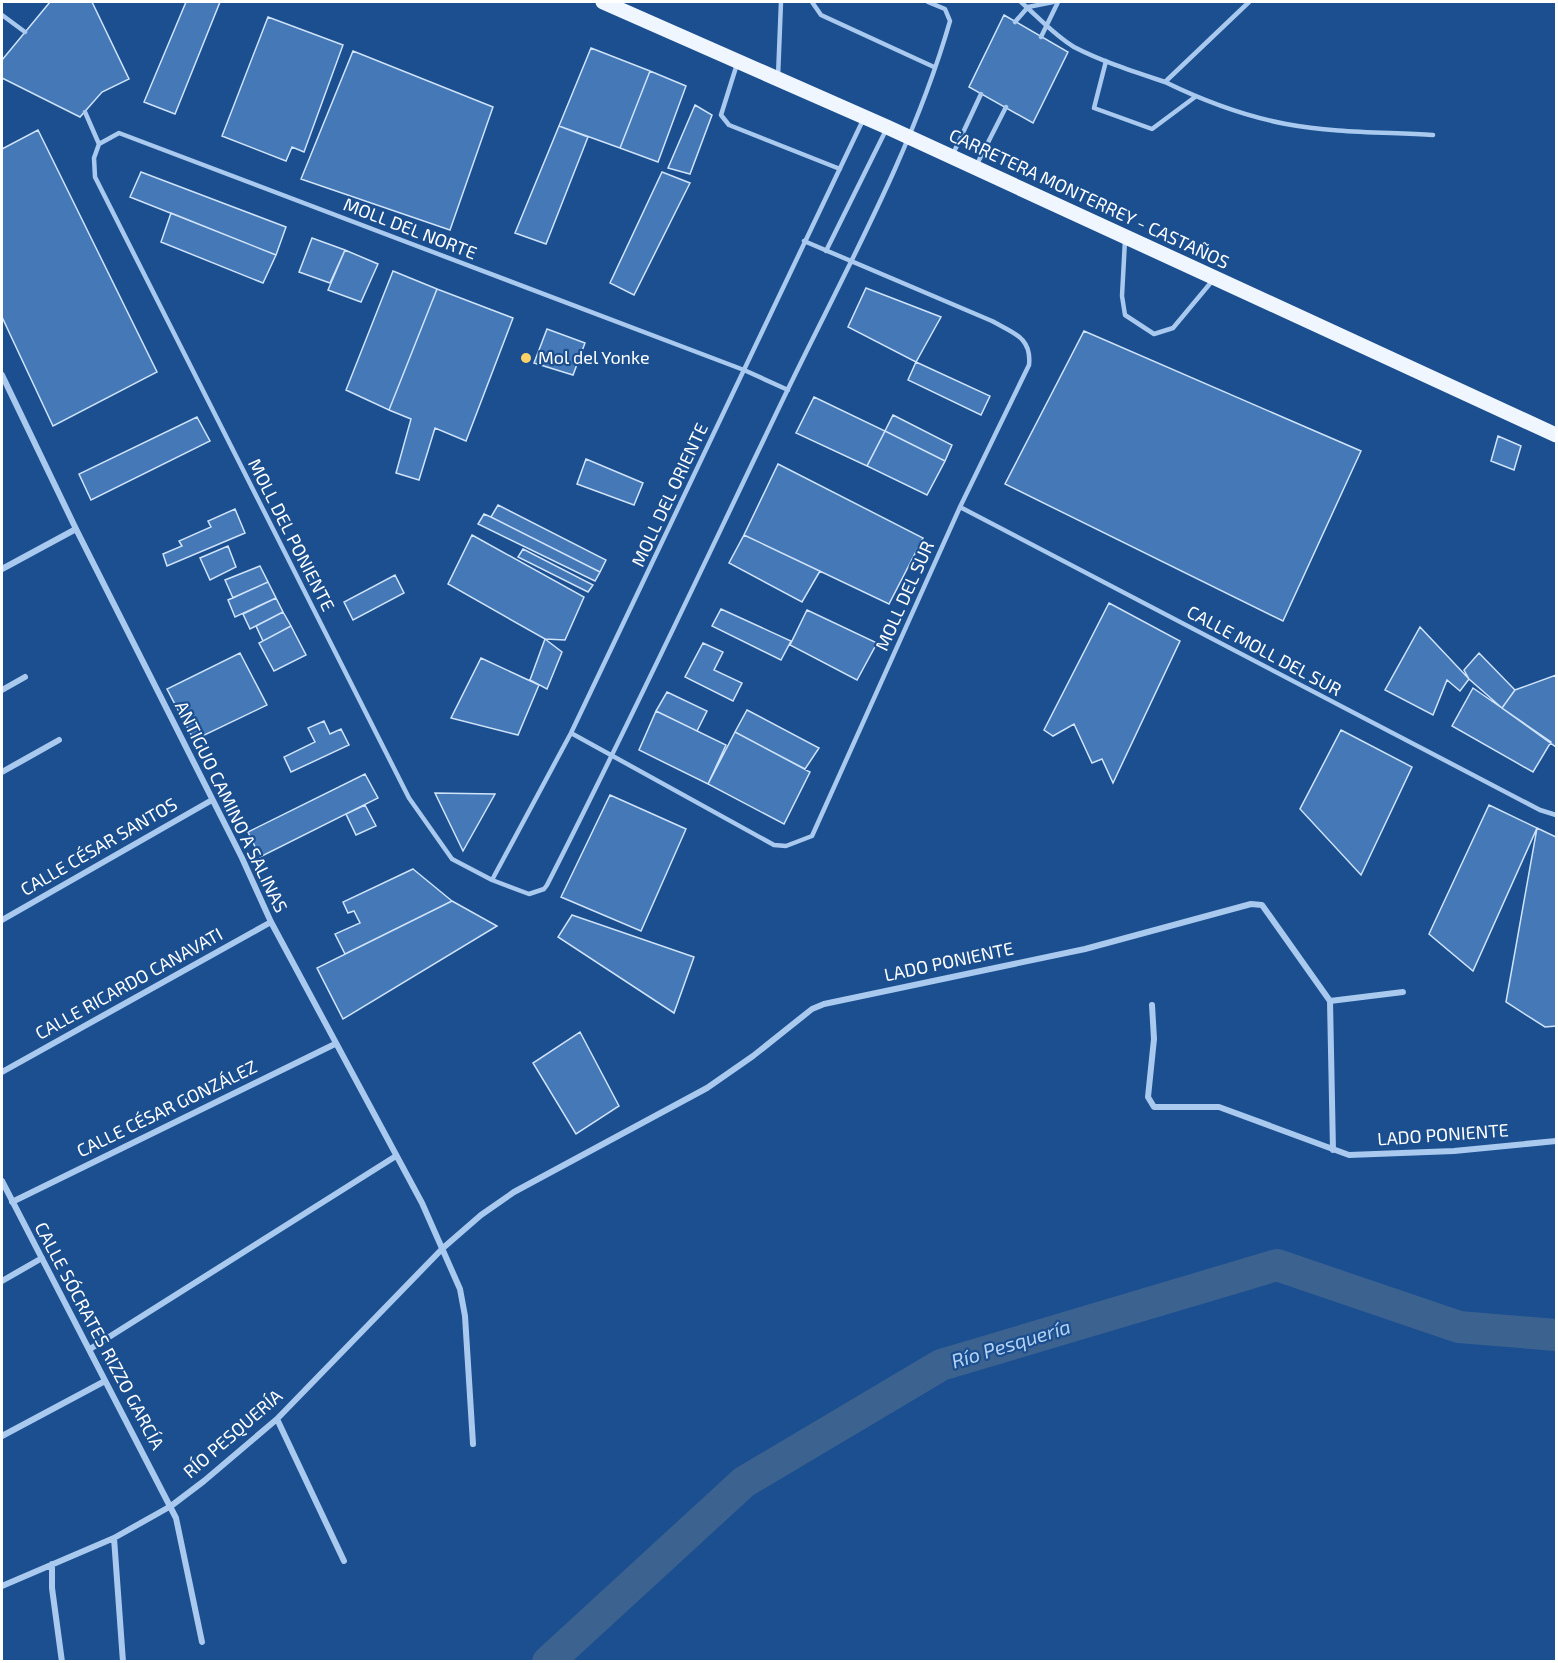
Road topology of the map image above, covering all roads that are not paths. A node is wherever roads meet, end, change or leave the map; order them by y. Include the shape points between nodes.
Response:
1 (603, 2) edge
2 (781, 2) edge
3 (812, 2) edge
4 (928, 2) edge
5 (1022, 2) edge
6 (1053, 2) edge
7 (1058, 2) edge
8 (1249, 2) edge
9 (1028, 7) junction
10 (2, 15) edge
11 (1015, 22) dead end
12 (1047, 26) junction
13 (25, 32) dead end
14 (1041, 37) dead end
15 (1106, 61) junction
16 (737, 63) junction
17 (934, 67) junction
18 (778, 79) junction
19 (1165, 82) junction
20 (981, 94) dead end
21 (1195, 97) junction
22 (1006, 107) dead end
23 (85, 112) dead end
24 (864, 117) junction
25 (887, 127) junction
26 (1433, 135) dead end
27 (908, 137) junction
28 (99, 144) junction
29 (951, 157) junction
30 (974, 168) junction
31 (840, 169) junction
32 (1126, 238) junction
33 (804, 241) junction
34 (826, 251) junction
35 (851, 262) junction
36 (1214, 278) junction
37 (744, 370) junction
38 (2, 375) edge
39 (788, 390) junction
40 (1557, 435) edge
41 (960, 507) junction
42 (76, 529) junction
43 (2, 569) edge
44 (25, 677) dead end
45 (2, 690) edge
46 (571, 733) junction
47 (59, 740) dead end
48 (613, 756) junction
49 (2, 772) edge
50 (212, 800) junction
51 (1557, 815) edge
52 (492, 880) junction
53 (2, 920) edge
54 (271, 922) junction
55 (1403, 992) dead end
56 (1330, 1001) junction
57 (1152, 1005) dead end
58 (335, 1044) junction
59 (2, 1072) edge
60 (1557, 1141) edge
61 (1333, 1150) junction
62 (396, 1156) junction
63 (2, 1180) edge
64 (12, 1202) junction
65 (443, 1248) junction
66 (42, 1258) junction
67 (2, 1281) edge
68 (90, 1349) junction
69 (105, 1381) junction
70 (277, 1419) junction
71 (2, 1436) edge
72 (472, 1444) dead end
73 (171, 1506) junction
74 (114, 1538) junction
75 (344, 1561) dead end
76 (52, 1564) junction
77 (2, 1586) edge
78 (202, 1642) dead end
79 (62, 1662) edge
80 (123, 1662) edge

1 - 16 main road, CARRETERA MONTERREY - CASTAÑOS
2 - 18 lane
3 - 17 lane via 821,15
4 - 17 lane, MOLL DEL PONIENTE via 945,9 950,21
5 - 9 lane
6 - 9 lane
7 - 12 lane
8 - 19 lane
9 - 11 lane
9 - 12 lane
10 - 13 lane
12 - 14 lane
12 - 15 lane via 1073,46
15 - 19 lane
15 - 21 lane via 1094,108 1152,129
16 - 18 main road, CARRETERA MONTERREY - CASTAÑOS
16 - 31 lane via 721,115 729,125
17 - 27 lane, MOLL DEL PONIENTE
18 - 24 main road, CARRETERA MONTERREY - CASTAÑOS
19 - 21 lane
20 - 29 lane
21 - 26 lane via 1286,124
22 - 30 lane
23 - 28 lane
24 - 25 main road, CARRETERA MONTERREY - CASTAÑOS
24 - 31 lane, MOLL DEL ORIENTE
25 - 27 main road, CARRETERA MONTERREY - CASTAÑOS
25 - 34 lane
27 - 29 main road, CARRETERA MONTERREY - CASTAÑOS
27 - 35 lane, MOLL DEL PONIENTE
28 - 37 lane, MOLL DEL NORTE via 119,133
28 - 52 lane, MOLL DEL PONIENTE via 94,158 95,177 409,798 452,859
29 - 30 main road, CARRETERA MONTERREY - CASTAÑOS
30 - 32 main road, CARRETERA MONTERREY - CASTAÑOS
31 - 33 lane, MOLL DEL ORIENTE
32 - 36 main road, CARRETERA MONTERREY - CASTAÑOS
32 - 36 lane via 1122,296 1125,315 1154,334 1173,328
33 - 34 lane, MOLL DEL SUR
33 - 37 lane, MOLL DEL ORIENTE
34 - 35 lane, MOLL DEL SUR
35 - 39 lane, MOLL DEL PONIENTE
35 - 41 lane, MOLL DEL SUR via 992,321 1028,346 1029,365
36 - 40 main road, CARRETERA MONTERREY - CASTAÑOS
37 - 39 lane, MOLL DEL NORTE
37 - 46 lane, MOLL DEL ORIENTE
38 - 42 street, ANTIGUO CAMINO A SALINAS
39 - 48 lane, MOLL DEL PONIENTE
41 - 48 lane, MOLL DEL SUR via 812,836 786,846 774,844
41 - 51 lane, CALLE MOLL DEL SUR via 1540,810
42 - 43 street
42 - 50 street, ANTIGUO CAMINO A SALINAS
44 - 45 street
46 - 48 lane, MOLL DEL SUR
46 - 52 lane, MOLL DEL ORIENTE
47 - 49 street
48 - 52 lane, MOLL DEL PONIENTE via 543,889 529,894
50 - 53 street, CALLE CÉSAR SANTOS
50 - 54 street, ANTIGUO CAMINO A SALINAS
54 - 58 street, ANTIGUO CAMINO A SALINAS
54 - 59 street, CALLE RICARDO CANAVATI
55 - 56 street
56 - 61 street
56 - 65 street, LADO PONIENTE via 1268,911 1255,904 1085,949 824,1004 707,1088 514,1192
57 - 61 street, LADO PONIENTE via 1154,1039 1148,1096 1154,1107 1219,1107
58 - 62 street, ANTIGUO CAMINO A SALINAS
58 - 64 street, CALLE CÉSAR GONZÁLEZ
60 - 61 street, LADO PONIENTE via 1378,1156
62 - 65 street, ANTIGUO CAMINO A SALINAS
62 - 68 street
63 - 64 street, CALLE SÓCRATES RIZZO GARCÍA
64 - 66 street, CALLE SÓCRATES RIZZO GARCÍA
65 - 70 street, RÍO PESQUERÍA
65 - 72 street, ANTIGUO CAMINO A SALINAS via 460,1289 465,1316
66 - 67 street
66 - 68 street, CALLE SÓCRATES RIZZO GARCÍA
68 - 69 street, CALLE SÓCRATES RIZZO GARCÍA
69 - 71 street
69 - 73 street, CALLE SÓCRATES RIZZO GARCÍA
70 - 73 street, RÍO PESQUERÍA
70 - 75 street
73 - 74 street, RÍO PESQUERÍA
73 - 78 street, CALLE SÓCRATES RIZZO GARCÍA
74 - 76 street, RÍO PESQUERÍA
74 - 80 street
76 - 77 street, RÍO PESQUERÍA
76 - 79 street

